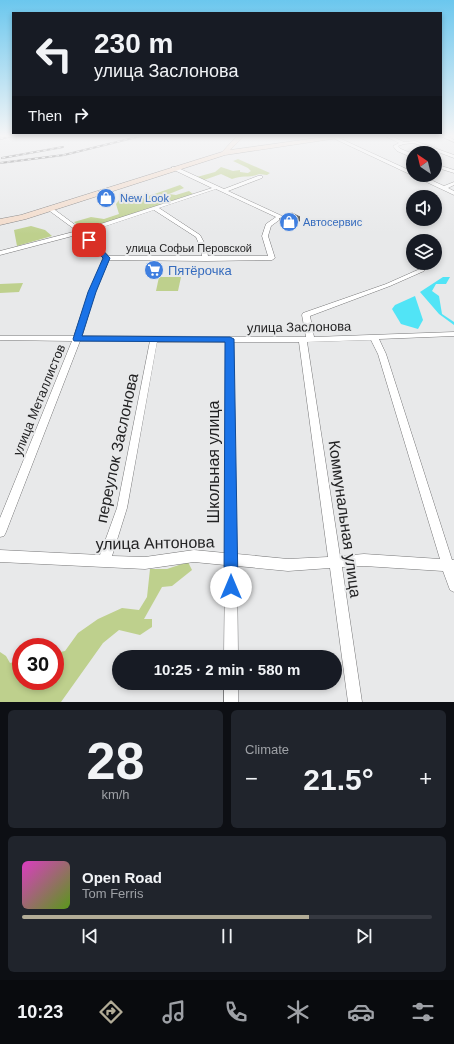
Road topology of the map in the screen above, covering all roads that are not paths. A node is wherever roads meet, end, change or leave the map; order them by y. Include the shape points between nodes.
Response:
1 (174, 168) joint
2 (442, 168) edge
3 (454, 172) edge
4 (260, 177) dead end
5 (431, 182) edge
6 (454, 183) edge
7 (216, 188) junction
8 (444, 188) junction
9 (224, 191) junction
10 (454, 193) edge
11 (49, 208) junction
12 (155, 208) junction
13 (0, 222) edge
14 (81, 232) junction
15 (0, 253) edge
16 (106, 258) junction
17 (206, 259) junction
18 (422, 270) dead end
19 (452, 334) edge
20 (374, 337) junction
21 (0, 338) edge
22 (77, 339) junction
23 (154, 339) junction
24 (230, 339) junction
25 (306, 339) junction
26 (454, 342) edge
27 (0, 532) edge
28 (0, 556) edge
29 (232, 559) junction
30 (104, 561) junction
31 (335, 562) junction
32 (451, 566) edge
33 (454, 586) edge
34 (231, 650) edge
35 (231, 690) edge
36 (231, 702) edge
37 (355, 702) edge

1 - 7 street
1 - 11 main road
2 - 3 street
4 - 9 street
5 - 8 street
6 - 8 street
7 - 9 street
7 - 12 street
8 - 10 street
9 - 17 street, улица Софьи Перовской via 280,217 268,225 265,236 272,258
11 - 13 main road
11 - 14 street
12 - 14 street
12 - 17 street via 198,236
14 - 15 street
14 - 16 street
16 - 17 street, улица Софьи Перовской
16 - 22 street, улица Металлистов
18 - 25 street, Коммунальная улица via 306,315
19 - 20 street, улица Заслонова
19 - 26 street
20 - 25 street, улица Заслонова
20 - 32 street
21 - 22 street, улица Заслонова
22 - 23 street, улица Заслонова
22 - 27 street, улица Металлистов
23 - 24 street, улица Заслонова
23 - 30 street, переулок Заслонова via 122,508
24 - 25 street, улица Заслонова
24 - 29 street, Школьная улица
25 - 31 street, Коммунальная улица
28 - 30 street, улица Антонова
29 - 30 street, улица Антонова via 194,556 145,563
29 - 31 street, улица Антонова via 288,565
29 - 34 street, Школьная улица
31 - 32 street, улица Антонова via 364,560
31 - 37 street, Коммунальная улица
32 - 33 street
35 - 36 street

